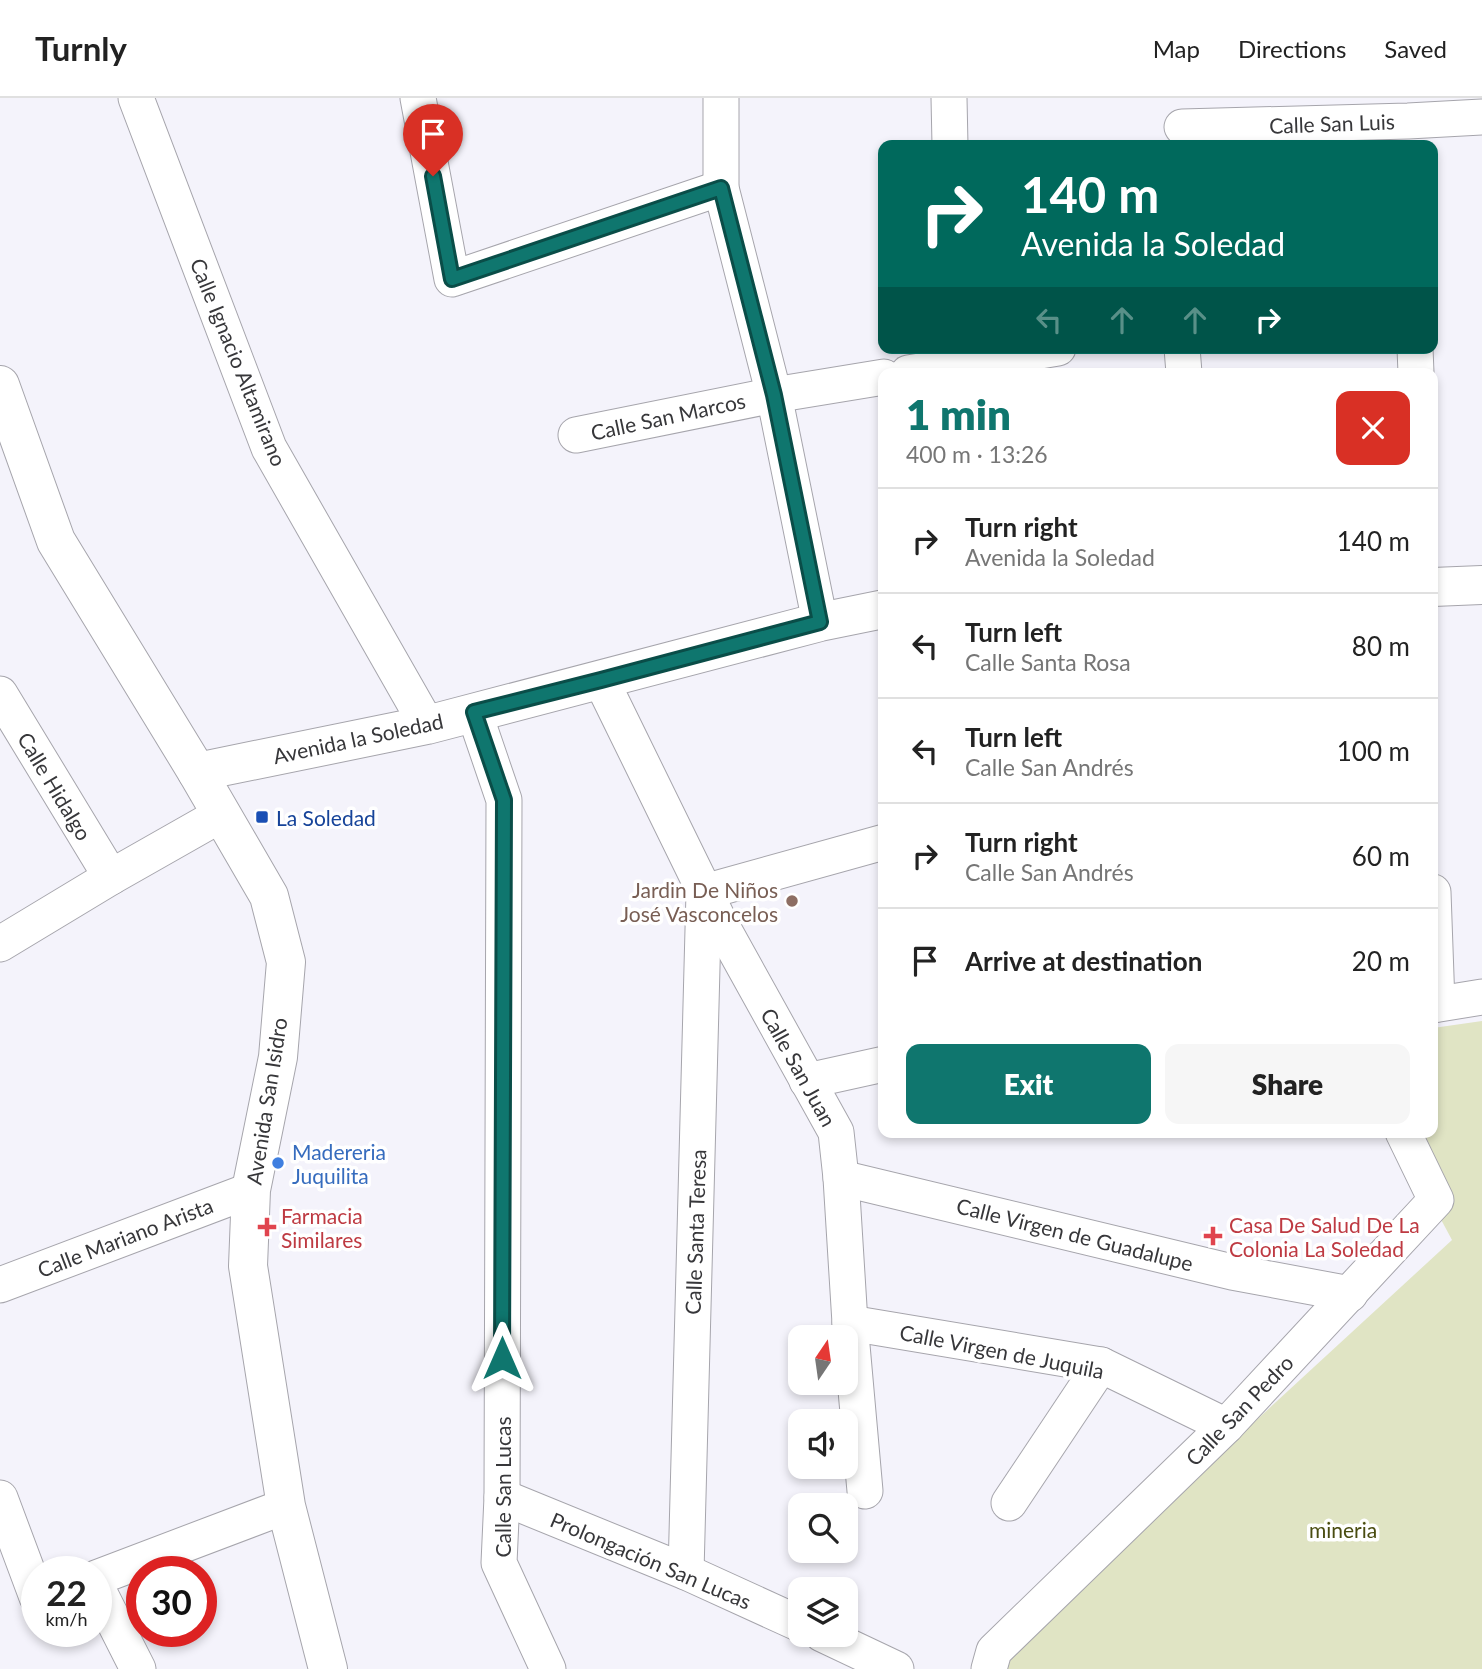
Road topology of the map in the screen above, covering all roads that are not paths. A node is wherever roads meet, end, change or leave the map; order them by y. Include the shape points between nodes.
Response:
1 (136, 98) edge
2 (418, 98) edge
3 (721, 98) edge
4 (949, 98) edge
5 (1482, 117) edge
6 (1408, 121) edge
7 (1182, 123) edge
8 (950, 140) edge
9 (721, 188) junction
10 (1022, 354) edge
11 (938, 368) edge
12 (878, 378) edge
13 (0, 386) edge
14 (774, 395) junction
15 (576, 435) dead end
16 (1482, 585) edge
17 (1438, 587) edge
18 (878, 610) edge
19 (820, 622) junction
20 (601, 680) junction
21 (0, 694) edge
22 (474, 712) junction
23 (427, 725) junction
24 (197, 772) junction
25 (222, 814) junction
26 (878, 844) edge
27 (111, 877) junction
28 (704, 892) junction
29 (0, 944) edge
30 (1482, 997) edge
31 (1438, 1004) edge
32 (878, 1065) edge
33 (807, 1081) junction
34 (1406, 1138) edge
35 (841, 1178) junction
36 (251, 1190) junction
37 (0, 1285) edge
38 (1350, 1294) junction
39 (850, 1323) junction
40 (1101, 1365) junction
41 (1226, 1426) junction
42 (865, 1491) dead end
43 (502, 1497) junction
44 (0, 1498) edge
45 (1009, 1503) dead end
46 (286, 1506) junction
47 (22, 1556) edge
48 (112, 1572) edge
49 (686, 1572) junction
50 (112, 1618) edge
51 (788, 1619) edge
52 (849, 1647) edge
53 (138, 1669) edge
54 (328, 1669) edge
55 (548, 1669) edge
56 (896, 1669) edge
57 (989, 1669) edge

1 - 23 street, Calle Ignacio Altamirano via 270,448
2 - 9 street via 452,279
3 - 9 street
4 - 8 street
5 - 6 street, Calle San Luis
6 - 7 street, Calle San Luis
9 - 14 street
10 - 11 street
12 - 14 street, Calle San Marcos
13 - 24 main road, Avenida San Isidro via 56,541
14 - 15 street, Calle San Marcos
14 - 19 street
16 - 17 main road
18 - 19 main road, Avenida la Soledad
19 - 20 main road, Avenida la Soledad
20 - 22 main road, Avenida la Soledad
20 - 28 street, Calle San Juan
21 - 27 street, Calle Hidalgo
22 - 23 main road, Avenida la Soledad
22 - 43 street, Calle San Lucas via 504,800
23 - 24 main road, Avenida la Soledad
24 - 25 main road, Avenida San Isidro
25 - 27 street
25 - 36 main road, Avenida San Isidro via 269,896 286,962 278,1057
26 - 28 street
27 - 29 street
28 - 33 street, Calle San Juan
28 - 49 street, Calle Santa Teresa
30 - 31 street
32 - 33 street
33 - 35 street, Calle San Juan via 836,1132
34 - 38 street, Calle San Pedro via 1436,1200
35 - 38 street, Calle Virgen de Guadalupe via 1232,1272
35 - 39 street, Calle San Juan
36 - 37 street, Calle Mariano Arista
36 - 46 main road, Avenida San Isidro via 248,1266
38 - 41 street, Calle San Pedro
39 - 40 street, Calle Virgen de Juquila
39 - 42 street, Calle San Juan
40 - 41 street, Calle Virgen de Juquila
40 - 45 street
41 - 57 street, Calle San Pedro via 993,1651
43 - 49 street, Prolongación San Lucas
43 - 55 street, Calle San Lucas via 499,1563
44 - 47 street
46 - 48 street
46 - 54 main road, Avenida San Isidro
49 - 51 street, Prolongación San Lucas
50 - 53 street
52 - 56 street

